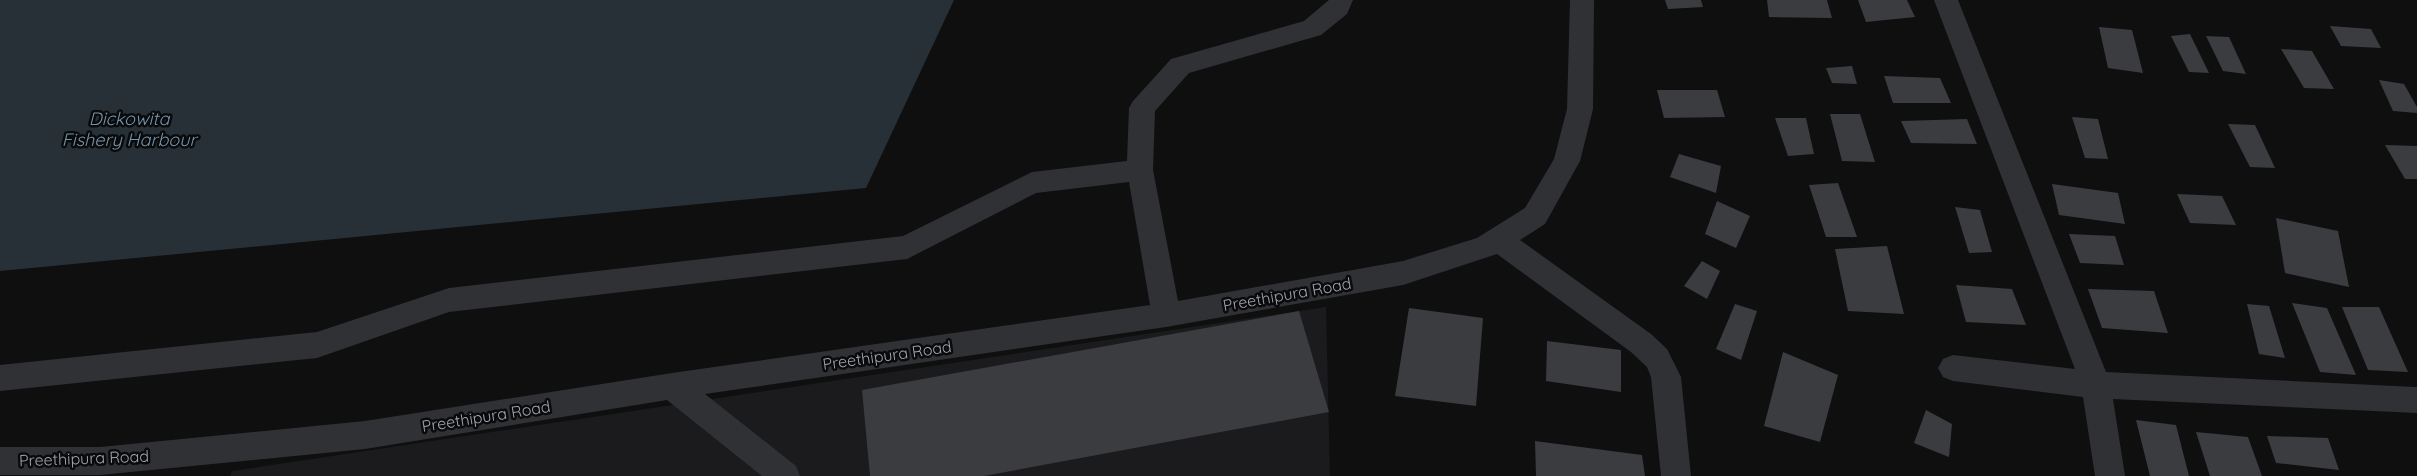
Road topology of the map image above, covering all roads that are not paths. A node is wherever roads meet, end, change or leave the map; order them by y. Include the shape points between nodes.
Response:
1 (1341, 0) edge
2 (1582, 0) edge
3 (1946, 0) edge
4 (1140, 170) junction
5 (1499, 240) junction
6 (1166, 315) junction
7 (1953, 368) dead end
8 (0, 378) edge
9 (2096, 384) junction
10 (672, 386) junction
11 (2415, 400) dead end
12 (0, 460) edge
13 (785, 476) edge
14 (1676, 476) edge
15 (2110, 476) edge

1 - 4 street via 1338,8 1312,28 1180,66 1142,108
2 - 5 street, Preethipura Road via 1580,109 1567,161 1535,216
3 - 9 street
4 - 6 street
4 - 8 street via 1032,182 907,247 450,300 317,345
5 - 6 street, Preethipura Road via 1403,273
5 - 14 street via 1657,358 1666,377
6 - 10 street, Preethipura Road
7 - 9 street
9 - 11 street
9 - 15 street
10 - 12 street, Preethipura Road via 365,435 100,461
10 - 13 street

